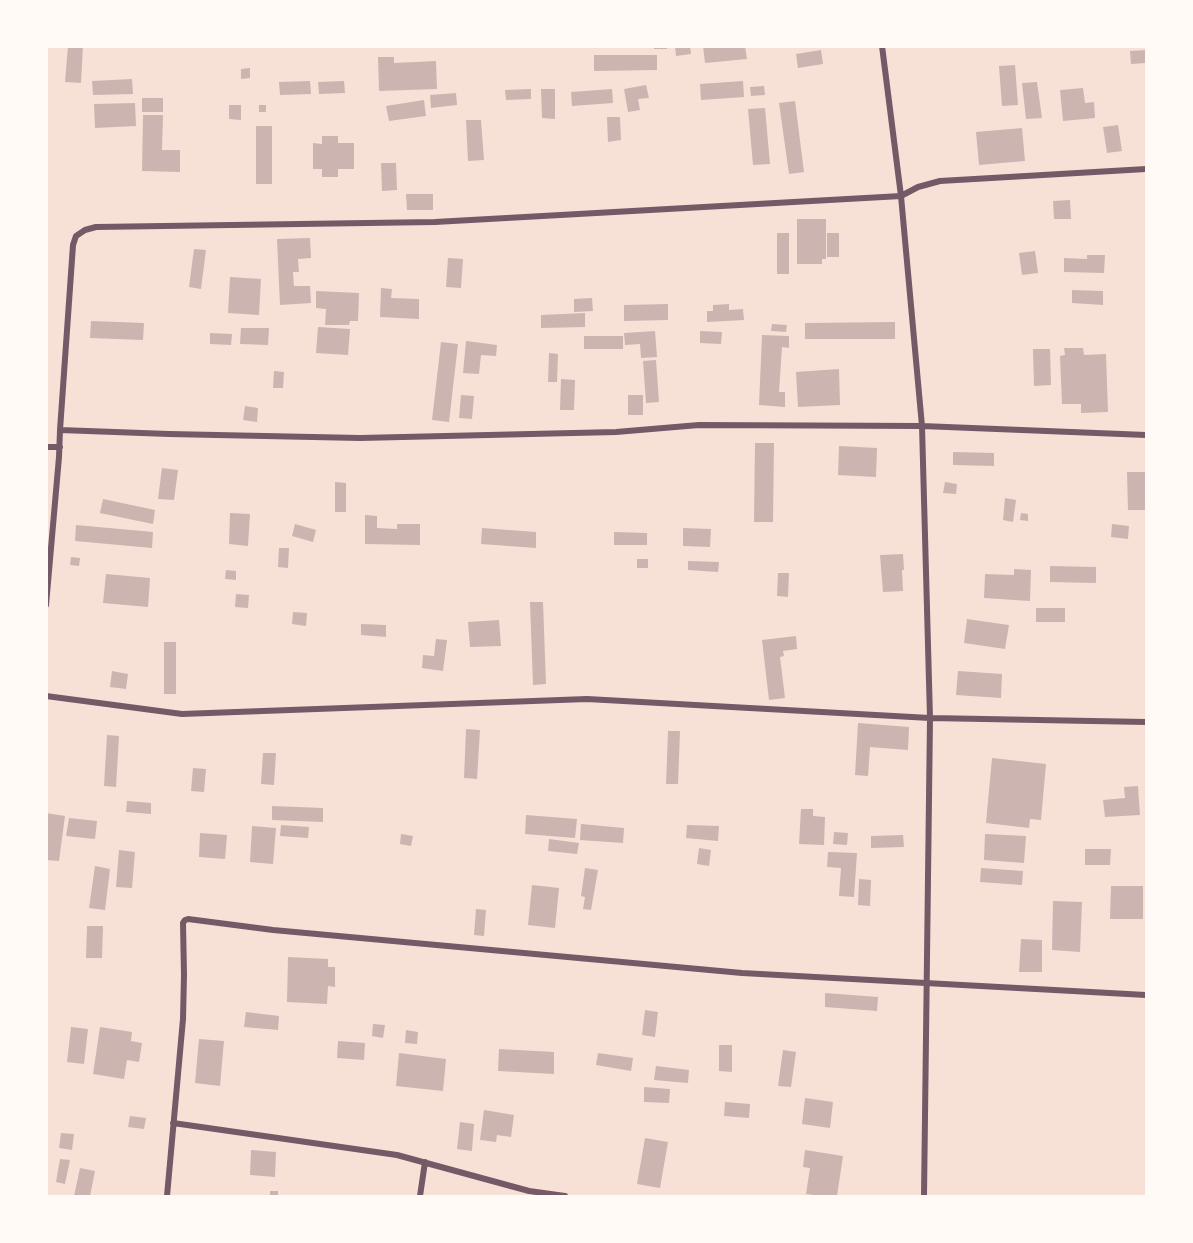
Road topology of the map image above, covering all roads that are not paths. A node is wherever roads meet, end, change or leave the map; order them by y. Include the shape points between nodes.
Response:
1 (882, 46) edge
2 (1146, 169) edge
3 (901, 196) junction
4 (922, 426) junction
5 (60, 429) junction
6 (1146, 435) edge
7 (46, 447) edge
8 (60, 447) junction
9 (46, 605) edge
10 (46, 696) edge
11 (930, 718) junction
12 (1146, 722) edge
13 (927, 983) junction
14 (1146, 995) edge
15 (173, 1123) junction
16 (425, 1162) junction
17 (167, 1197) edge
18 (420, 1197) edge
19 (565, 1197) edge
20 (924, 1197) edge

1 - 3 street
2 - 3 street via 940,181
3 - 4 street
3 - 5 street via 435,222 85,230 76,236 73,245
4 - 5 street via 699,425 616,432 360,438
4 - 6 street
4 - 11 street
5 - 8 street
7 - 8 street
8 - 9 street
10 - 11 street via 183,714 586,699
11 - 12 street
11 - 13 street
13 - 14 street
13 - 15 street via 742,973 188,919 183,923 183,1019
13 - 20 street
15 - 16 street
15 - 17 street
16 - 18 street
16 - 19 street

